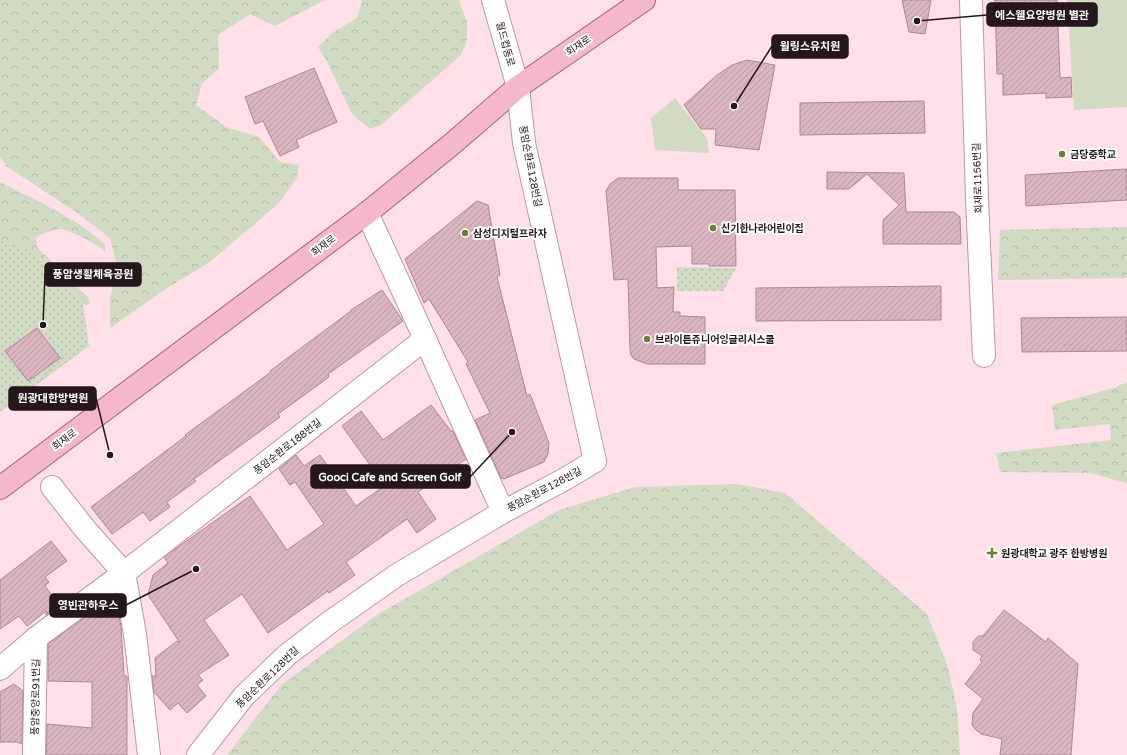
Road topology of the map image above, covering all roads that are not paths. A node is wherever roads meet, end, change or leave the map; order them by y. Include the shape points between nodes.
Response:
1 (493, 0) edge
2 (644, 0) edge
3 (972, 0) edge
4 (518, 87) junction
5 (367, 213) junction
6 (425, 339) junction
7 (984, 356) dead end
8 (52, 487) dead end
9 (0, 488) edge
10 (503, 512) junction
11 (124, 573) junction
12 (36, 638) junction
13 (0, 669) edge
14 (34, 755) edge
15 (149, 755) edge
16 (198, 755) edge

1 - 4 street, 월드컵동로
2 - 4 main road, 회재로
3 - 7 street, 회재로1156번길
4 - 5 main road, 회재로
4 - 10 street, 풍암순환로128번길 via 524,143 595,461
5 - 6 street
5 - 9 main road, 회재로
6 - 10 street
6 - 11 street, 풍암순환로188번길
8 - 11 street
10 - 16 street, 풍암순환로128번길 via 397,575 287,655 244,696
11 - 12 street, 풍암순환로188번길
11 - 15 street via 135,634
12 - 13 street, 풍암순환로188번길
12 - 14 street, 풍암중앙로91번길

